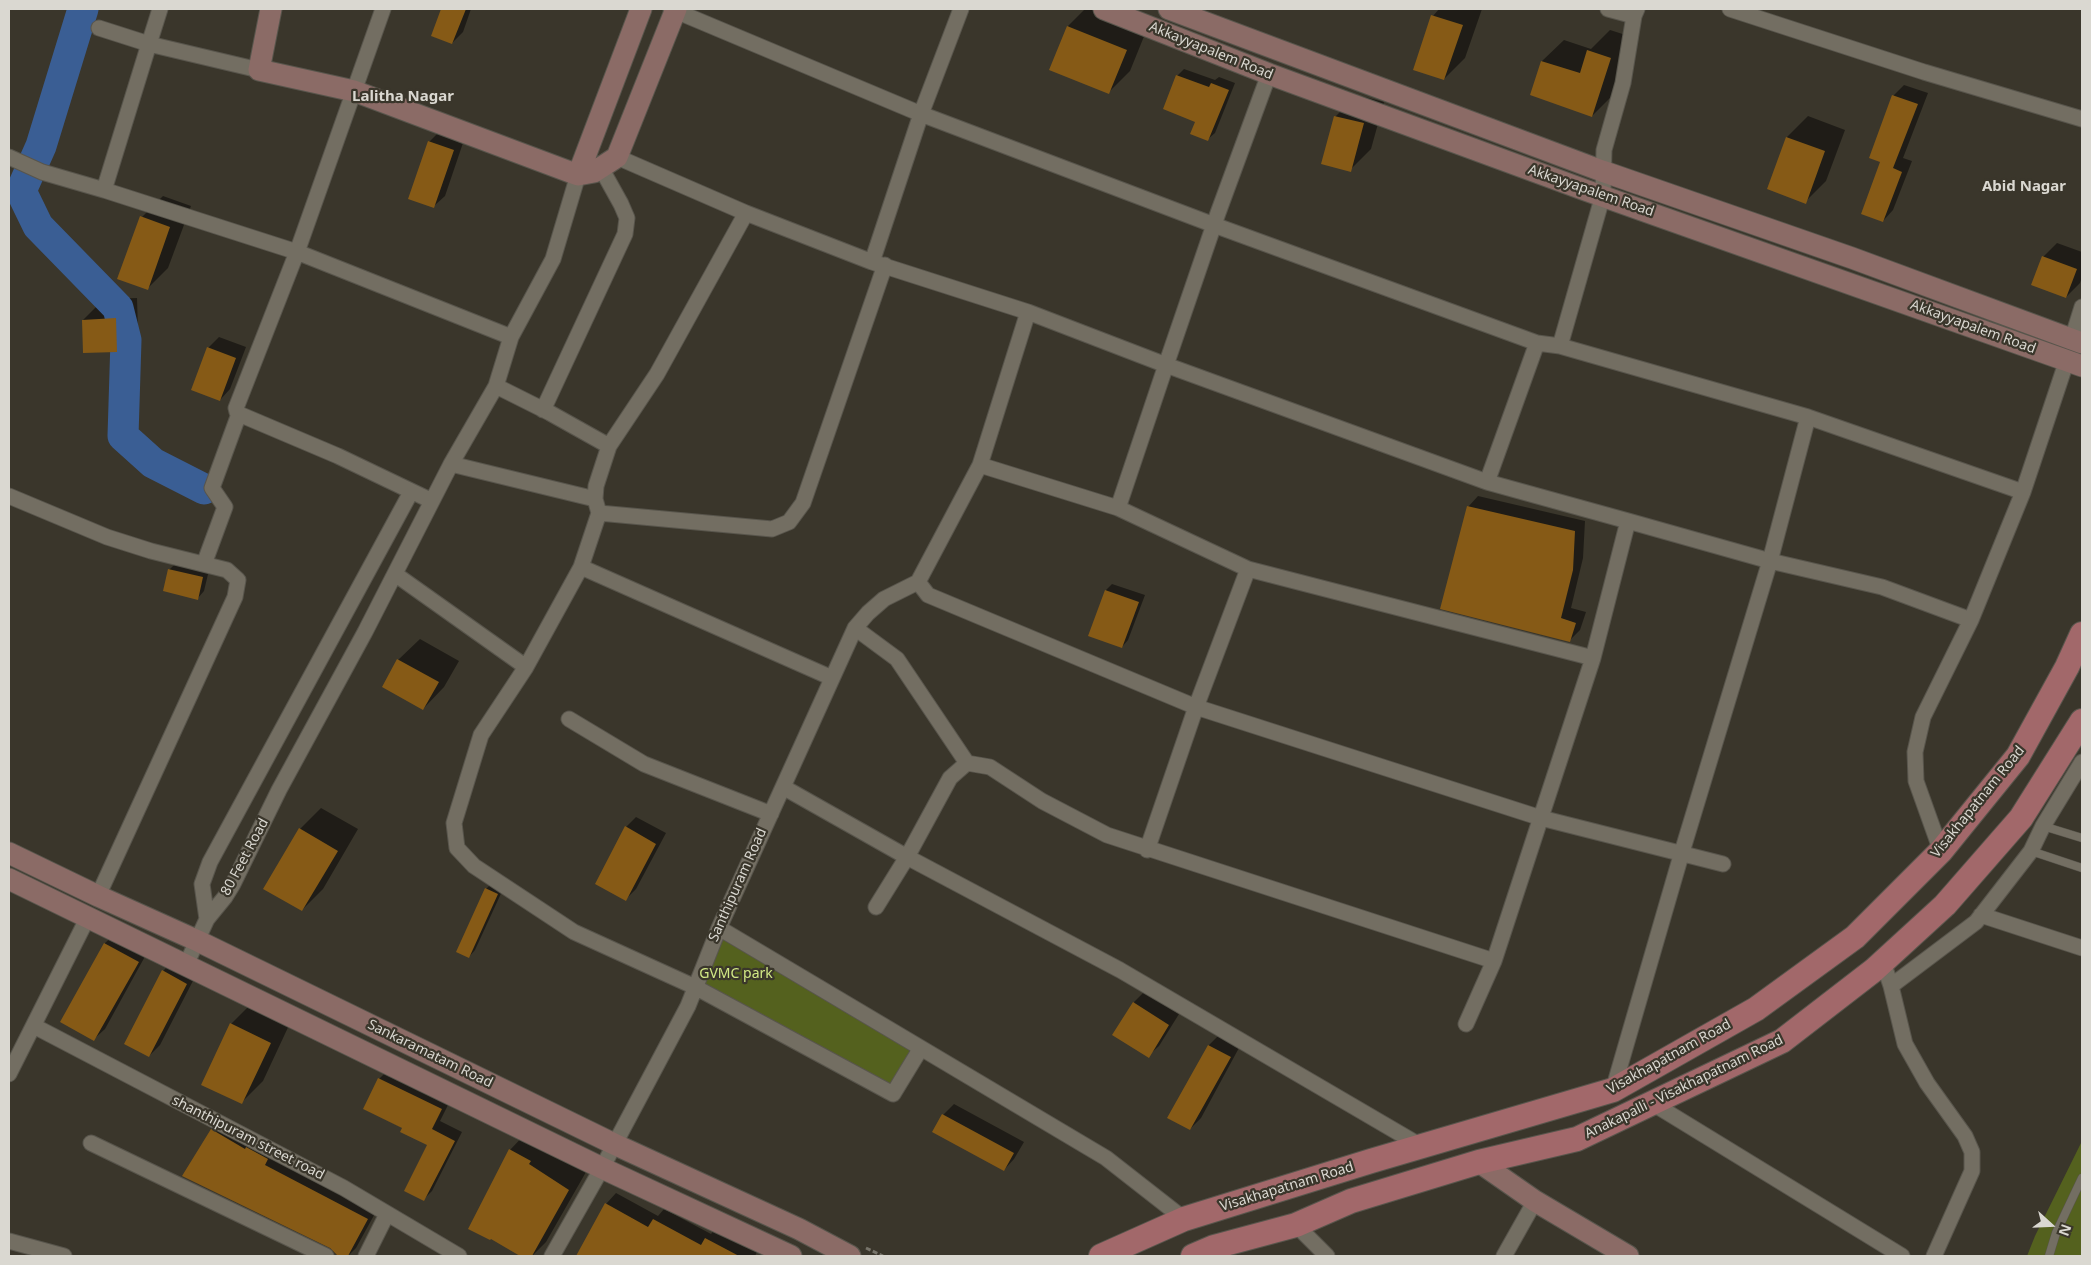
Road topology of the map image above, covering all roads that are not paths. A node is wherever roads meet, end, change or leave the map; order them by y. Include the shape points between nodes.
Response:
1 (160, 9) edge
2 (271, 9) edge
3 (383, 9) edge
4 (642, 9) edge
5 (674, 9) edge
6 (961, 9) edge
7 (1104, 9) edge
8 (1169, 9) edge
9 (1608, 9) edge
10 (1730, 9) edge
11 (1635, 12) edge
12 (98, 28) dead end
13 (149, 44) junction
14 (258, 70) junction
15 (1269, 74) junction
16 (354, 91) junction
17 (920, 114) junction
18 (2082, 120) edge
19 (15, 160) edge
20 (609, 162) junction
21 (1602, 171) junction
22 (578, 175) junction
23 (104, 190) junction
24 (1603, 195) junction
25 (746, 213) junction
26 (1214, 225) junction
27 (296, 252) junction
28 (879, 264) junction
29 (2082, 307) edge
30 (1028, 312) junction
31 (511, 337) junction
32 (2077, 341) edge
33 (1537, 343) junction
34 (1560, 346) junction
35 (2075, 363) edge
36 (1166, 365) junction
37 (496, 386) junction
38 (543, 410) junction
39 (239, 414) junction
40 (1808, 418) junction
41 (609, 446) junction
42 (451, 464) junction
43 (980, 465) junction
44 (1487, 482) junction
45 (411, 492) junction
46 (2022, 492) junction
47 (9, 496) edge
48 (432, 501) junction
49 (597, 506) junction
50 (1118, 508) junction
51 (1628, 521) junction
52 (1770, 561) junction
53 (204, 564) junction
54 (581, 567) junction
55 (1248, 569) junction
56 (395, 574) junction
57 (918, 582) junction
58 (1971, 620) junction
59 (855, 628) junction
60 (2082, 634) edge
61 (1592, 658) junction
62 (526, 667) junction
63 (832, 678) junction
64 (1196, 706) junction
65 (569, 719) dead end
66 (2082, 721) edge
67 (2082, 762) edge
68 (967, 763) junction
69 (783, 787) junction
70 (771, 814) junction
71 (1541, 818) junction
72 (2043, 826) junction
73 (2082, 838) edge
74 (1147, 850) junction
75 (1941, 851) junction
76 (1682, 852) junction
77 (2031, 852) junction
78 (9, 853) edge
79 (907, 858) junction
80 (1723, 864) dead end
81 (2082, 868) edge
82 (9, 878) edge
83 (98, 896) junction
84 (876, 907) dead end
85 (1981, 915) junction
86 (88, 917) junction
87 (207, 919) junction
88 (719, 928) junction
89 (198, 941) junction
90 (2082, 948) edge
91 (1494, 961) junction
92 (1883, 962) junction
93 (186, 965) junction
94 (1892, 986) junction
95 (695, 987) junction
96 (1466, 1024) dead end
97 (34, 1026) junction
98 (922, 1048) junction
99 (9, 1074) edge
100 (1613, 1090) junction
101 (1652, 1103) junction
102 (91, 1143) dead end
103 (614, 1144) junction
104 (1421, 1146) junction
105 (1479, 1162) junction
106 (602, 1168) junction
107 (2082, 1178) edge
108 (1535, 1201) junction
109 (387, 1214) junction
110 (1184, 1219) junction
111 (1296, 1226) junction
112 (9, 1241) edge
113 (48, 1254) edge
114 (785, 1255) edge
115 (64, 1256) edge
116 (326, 1256) edge
117 (366, 1256) edge
118 (459, 1256) edge
119 (552, 1256) edge
120 (850, 1256) edge
121 (1101, 1256) edge
122 (1193, 1256) edge
123 (1327, 1256) edge
124 (1504, 1256) edge
125 (1628, 1256) edge
126 (1902, 1256) edge
127 (1934, 1256) edge
128 (2049, 1256) edge

1 - 13 street
2 - 14 main road
3 - 16 street
4 - 22 main road
5 - 17 street
5 - 20 main road
6 - 17 street
7 - 15 main road, Akkayyapalem Road
8 - 21 main road
9 - 11 street
10 - 18 street
11 - 21 street via 1623,83 1604,150
12 - 13 street
13 - 14 street
13 - 23 street
14 - 16 main road
15 - 24 main road, Akkayyapalem Road
15 - 26 street
16 - 22 main road
16 - 27 street
17 - 26 street
17 - 28 street
19 - 23 street via 42,172
20 - 22 main road via 594,172
20 - 25 street
20 - 38 street via 626,218 625,234
21 - 24 street
21 - 32 main road
22 - 31 street, 80 Feet Road via 553,259
23 - 27 street
24 - 34 street
24 - 35 main road, Akkayyapalem Road
25 - 28 street
25 - 41 street via 657,374
26 - 33 street
26 - 36 street
27 - 31 street
27 - 39 street via 236,408
28 - 30 street
28 - 49 street via 803,503 789,522 772,529
29 - 32 street
30 - 36 street
30 - 43 street
31 - 37 street, 80 Feet Road
33 - 34 street
33 - 44 street
34 - 40 street
35 - 46 street
36 - 44 street
36 - 50 street
37 - 38 street
37 - 42 street, 80 Feet Road
38 - 41 street
39 - 45 street via 338,456
39 - 53 street via 212,488 225,507
40 - 46 street
40 - 52 street
41 - 49 street via 596,486
42 - 48 street, 80 Feet Road
42 - 49 street
43 - 50 street
43 - 57 street
44 - 51 street
45 - 48 street
45 - 87 street, 80 Feet Road via 210,862 202,884
46 - 58 street
47 - 53 street via 107,537
48 - 56 street, 80 Feet Road
49 - 54 street
50 - 55 street
51 - 52 street
51 - 61 street
52 - 58 street via 1882,587
52 - 76 street
53 - 83 street via 227,570 238,580 235,597
54 - 62 street
54 - 63 street
55 - 61 street
55 - 64 street
56 - 62 street
56 - 87 street, 80 Feet Road via 279,790 233,884
57 - 59 street, Santhipuram Road via 884,598
57 - 64 street via 928,595
58 - 75 street via 1923,717 1915,752 1916,781
59 - 63 street, Santhipuram Road
59 - 68 street via 897,659
60 - 75 main road, Visakhapatnam Road via 2018,756
61 - 71 street
62 - 95 street via 481,735 454,823 457,848 474,866 574,932
63 - 69 street, Santhipuram Road
64 - 71 street
64 - 74 street
65 - 70 street via 644,764
66 - 92 main road, Anakapalli - Visakhapatnam Road via 2021,818 1945,905
67 - 72 street
68 - 74 street via 990,767 1042,801 1099,831
68 - 79 street via 950,778
69 - 70 street, Santhipuram Road
69 - 79 street
70 - 88 street, Santhipuram Road
71 - 76 street
71 - 91 street
72 - 73 lane
72 - 77 street
74 - 91 street
75 - 100 main road, Visakhapatnam Road via 1855,938 1756,1010
76 - 80 street
76 - 100 street
77 - 81 lane
77 - 85 street
78 - 83 main road, Sankaramatam Road
79 - 84 street
79 - 104 street via 1120,970
82 - 86 main road, Sankaramatam Road
83 - 89 main road, Sankaramatam Road
85 - 90 street
85 - 94 street
86 - 93 main road, Sankaramatam Road
86 - 97 street
87 - 89 street
88 - 95 street, Santhipuram Road
88 - 98 street
89 - 93 street
89 - 103 main road, Sankaramatam Road
91 - 96 street
92 - 94 street
92 - 101 main road, Anakapalli - Visakhapatnam Road via 1782,1041
93 - 106 main road, Sankaramatam Road
94 - 127 street via 1905,1044 1972,1152 1972,1171
95 - 98 street via 892,1094
95 - 103 street, Santhipuram Road
97 - 99 street
97 - 109 street, shanthipuram street road via 344,1188
98 - 110 street via 1106,1158
100 - 104 main road, Visakhapatnam Road
101 - 105 main road, Anakapalli - Visakhapatnam Road via 1577,1139
101 - 126 street
102 - 116 street
103 - 106 street, Santhipuram Road
103 - 120 main road, Sankaramatam Road via 799,1229
104 - 110 main road, Visakhapatnam Road
105 - 108 main road
105 - 111 main road, Anakapalli - Visakhapatnam Road via 1352,1201
106 - 114 main road, Sankaramatam Road
106 - 119 street, Santhipuram Road
107 - 128 lane via 2056,1232
108 - 124 street
108 - 125 main road
109 - 117 street
109 - 118 street, shanthipuram street road
110 - 121 main road, Visakhapatnam Road
111 - 122 main road, Anakapalli - Visakhapatnam Road via 1214,1247
111 - 123 street
112 - 113 street
113 - 115 street

